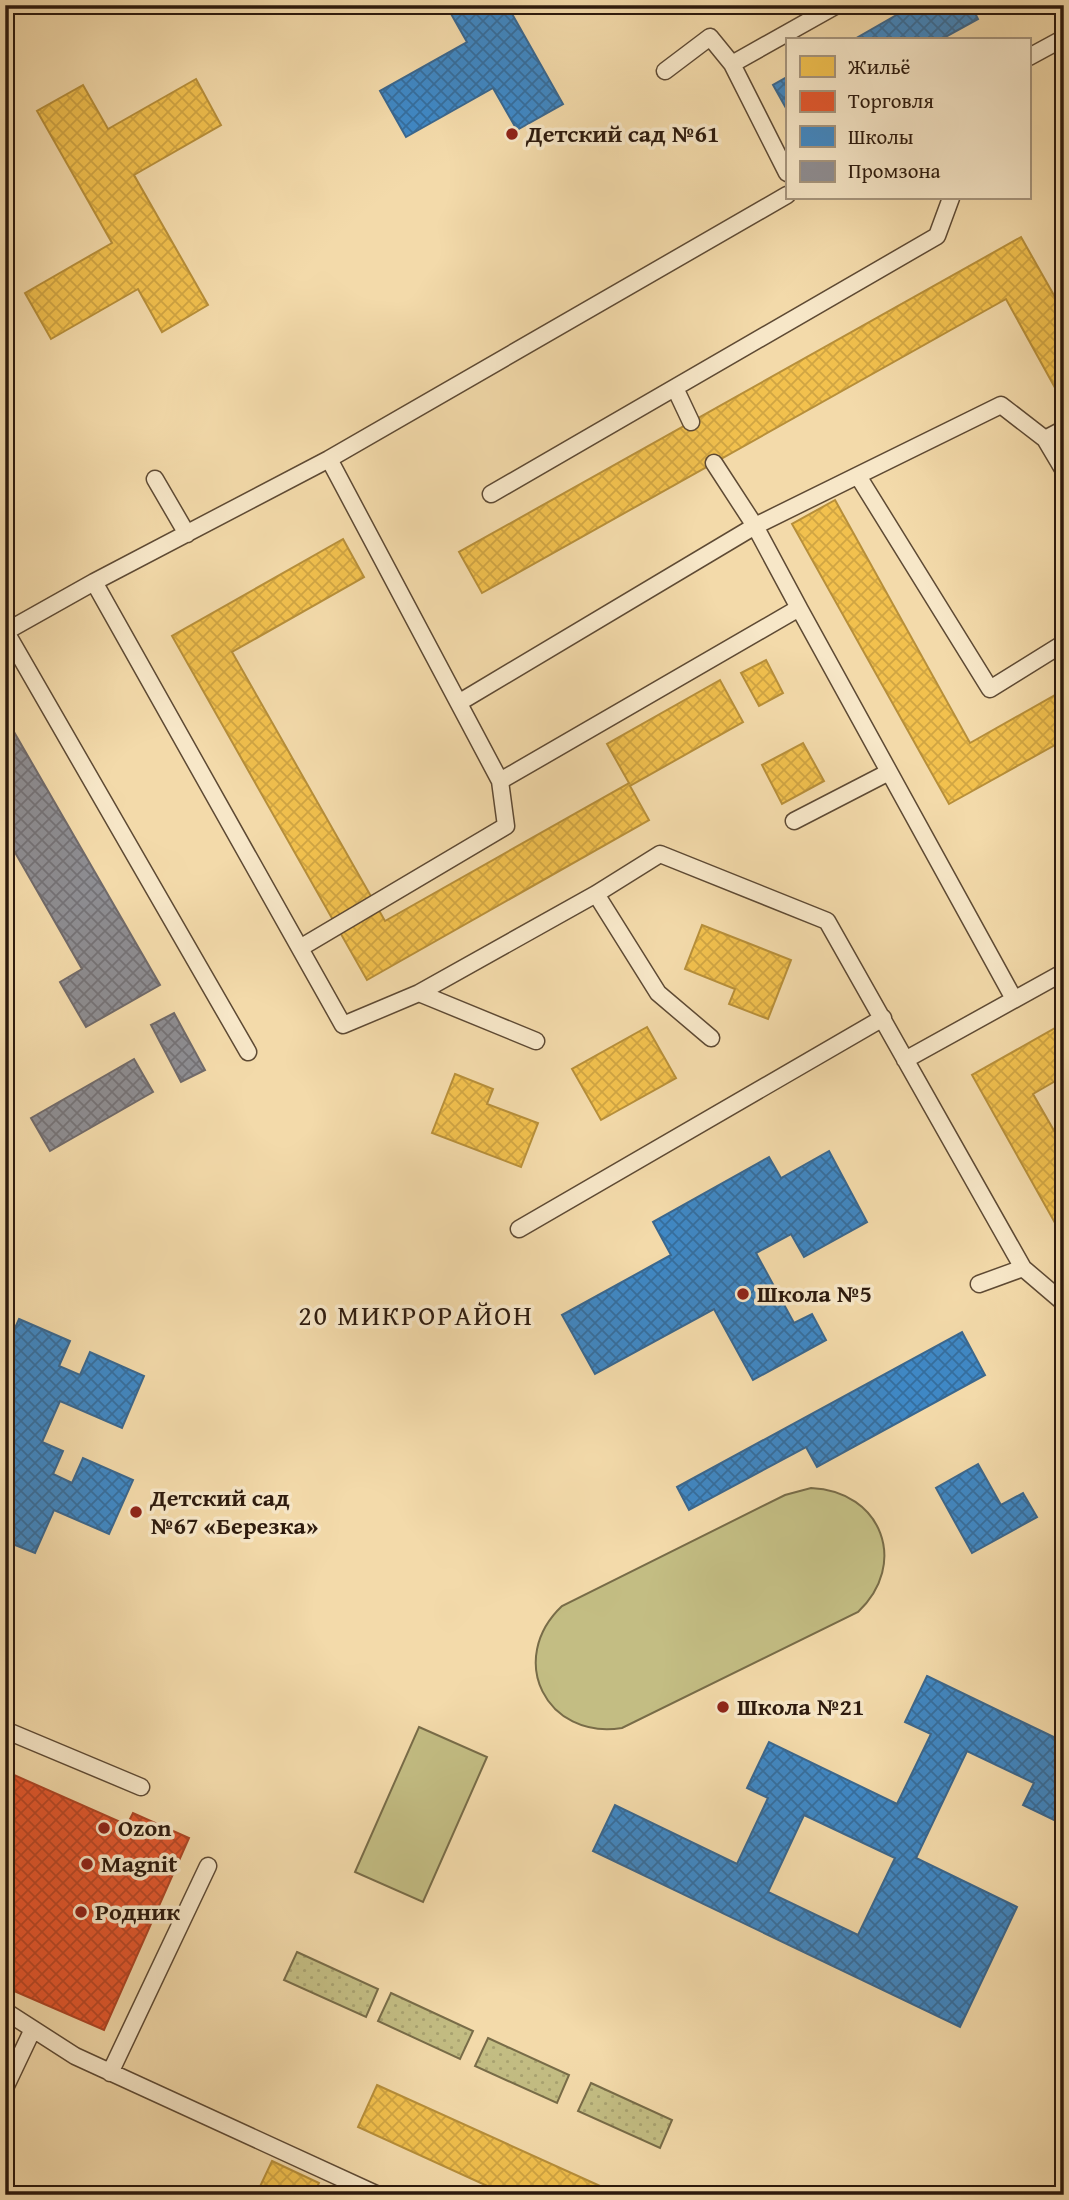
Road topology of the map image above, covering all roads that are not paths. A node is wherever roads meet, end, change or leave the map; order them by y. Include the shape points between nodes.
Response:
1 (837, 5) edge
2 (1064, 38) edge
3 (1030, 56) edge
4 (732, 64) junction
5 (664, 71) dead end
6 (786, 171) edge
7 (786, 196) edge
8 (950, 200) edge
9 (675, 388) junction
10 (691, 422) dead end
11 (1064, 429) edge
12 (1045, 439) junction
13 (329, 459) junction
14 (714, 463) dead end
15 (1064, 471) edge
16 (858, 476) junction
17 (155, 479) dead end
18 (491, 494) dead end
19 (755, 526) junction
20 (187, 534) junction
21 (94, 582) junction
22 (799, 608) junction
23 (6, 632) edge
24 (1064, 643) edge
25 (460, 702) junction
26 (889, 772) junction
27 (500, 781) junction
28 (794, 821) dead end
29 (596, 894) junction
30 (300, 948) junction
31 (1064, 972) edge
32 (419, 993) junction
33 (1013, 999) junction
34 (883, 1018) junction
35 (711, 1038) dead end
36 (536, 1041) dead end
37 (248, 1052) dead end
38 (905, 1060) junction
39 (519, 1229) dead end
40 (1023, 1268) junction
41 (979, 1284) dead end
42 (1064, 1303) edge
43 (5, 1730) edge
44 (141, 1787) dead end
45 (208, 1866) dead end
46 (5, 2011) edge
47 (33, 2029) junction
48 (110, 2073) junction
49 (5, 2088) edge
50 (354, 2190) edge
51 (378, 2195) edge

1 - 4 lane
2 - 3 lane
4 - 5 lane via 710,37
4 - 6 lane
7 - 13 lane
8 - 9 lane via 937,236
9 - 10 lane
9 - 18 lane
11 - 12 lane
12 - 15 lane
12 - 16 lane via 1001,405
13 - 20 lane
13 - 25 lane
14 - 19 lane
16 - 19 lane
16 - 24 lane via 990,690
17 - 20 lane
19 - 22 lane
19 - 25 lane
20 - 21 lane
21 - 23 lane
21 - 30 lane
22 - 26 lane
22 - 27 lane
23 - 37 lane
25 - 27 lane
26 - 28 lane
26 - 33 lane
27 - 30 lane via 506,826
29 - 32 lane
29 - 34 lane via 660,854 827,921
29 - 35 lane via 658,993
30 - 32 lane via 343,1025
31 - 33 lane
32 - 36 lane
33 - 38 lane
34 - 38 lane
34 - 39 lane
38 - 40 lane
40 - 41 lane
40 - 42 lane
43 - 44 lane
45 - 48 lane
46 - 47 lane
47 - 48 lane
47 - 49 lane
48 - 50 lane
50 - 51 lane

